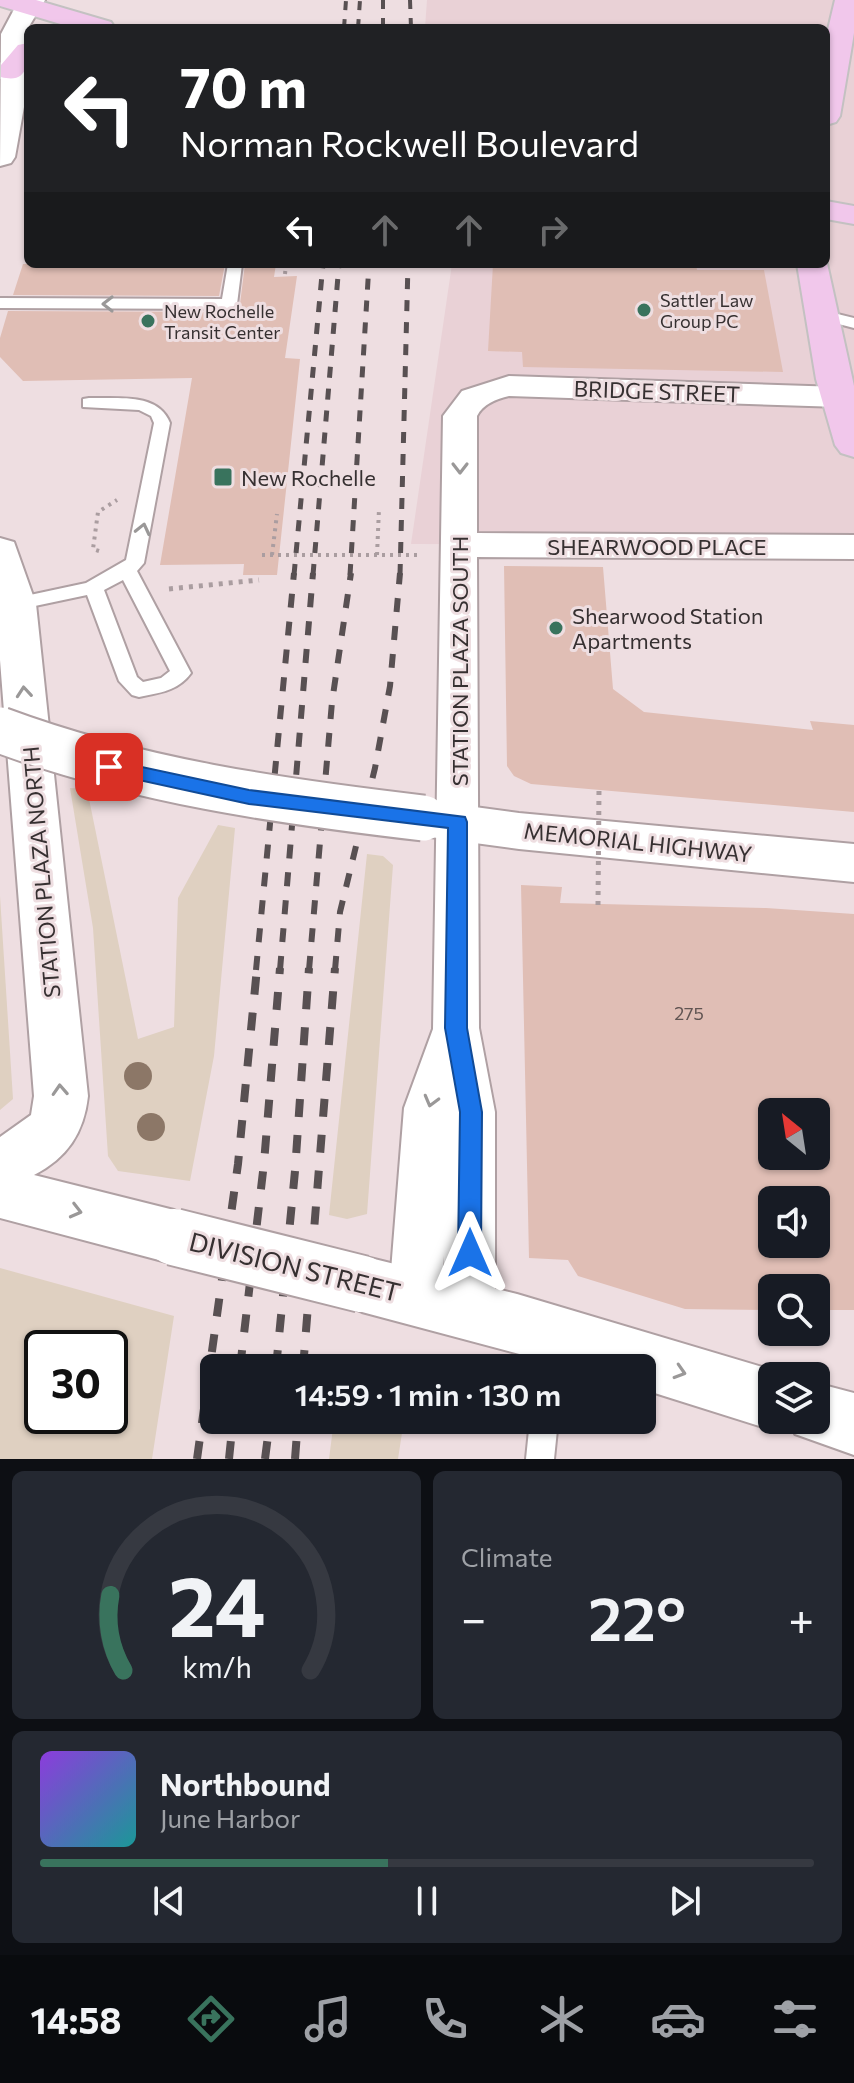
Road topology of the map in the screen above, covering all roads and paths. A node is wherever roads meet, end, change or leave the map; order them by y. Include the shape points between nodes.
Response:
1 (23, 2) edge
2 (848, 13) edge
3 (90, 24) edge
4 (19, 61) edge
5 (830, 97) edge
6 (0, 157) edge
7 (830, 211) edge
8 (854, 215) edge
9 (830, 240) edge
10 (854, 243) edge
11 (234, 268) edge
12 (286, 268) edge
13 (790, 268) edge
14 (285, 274) dead end
15 (816, 287) edge
16 (0, 303) edge
17 (854, 323) edge
18 (476, 396) joint
19 (840, 397) junction
20 (89, 403) dead end
21 (854, 445) edge
22 (379, 509) dead end
23 (277, 514) dead end
24 (460, 545) junction
25 (854, 547) edge
26 (0, 551) edge
27 (262, 555) dead end
28 (272, 555) junction
29 (377, 555) junction
30 (419, 555) dead end
31 (127, 570) junction
32 (93, 586) junction
33 (16, 604) junction
34 (0, 730) edge
35 (599, 790) dead end
36 (441, 820) junction
37 (854, 863) edge
38 (598, 905) dead end
39 (456, 1028) junction
40 (0, 1164) edge
41 (0, 1192) edge
42 (388, 1290) junction
43 (469, 1308) junction
44 (758, 1396) edge
45 (830, 1417) edge
46 (854, 1424) edge
47 (543, 1434) edge
48 (540, 1459) edge

1 - 3 main road
1 - 4 main road via 14,34
2 - 5 main road
4 - 6 main road via 12,122
7 - 8 main road
9 - 10 main road
11 -> 16 lane via 229,304
12 - 14 path
13 - 15 main road
15 - 17 lane
15 - 19 main road
18 - 19 street, BRIDGE STREET via 509,386
18 -> 24 street, STATION PLAZA SOUTH via 460,416
19 - 21 main road
31 -> 20 lane via 135,563 162,423 158,413 142,405
22 - 29 path
23 - 28 path
24 - 25 street, SHEARWOOD PLACE
24 - 36 street, STATION PLAZA SOUTH
26 - 33 main road, STATION PLAZA NORTH
27 - 28 path, bridge
28 - 29 path, bridge
29 - 30 path, bridge
31 - 32 lane
31 - 32 lane via 181,673 167,684 139,690 129,681
32 - 33 lane
40 -> 33 main road, STATION PLAZA NORTH via 42,1143 61,1117
34 - 36 main road, MEMORIAL HIGHWAY, bridge via 81,759 177,783
35 - 38 path, bridge
36 - 37 main road, MEMORIAL HIGHWAY
36 - 39 street, STATION PLAZA SOUTH
39 -> 42 street, STATION PLAZA SOUTH via 428,1108
39 - 43 street, STATION PLAZA SOUTH via 471,1112
41 -> 42 main road, DIVISION STREET, bridge
42 - 43 main road, DIVISION STREET
43 -> 44 main road, DIVISION STREET via 553,1344
45 - 46 main road
47 - 48 lane

